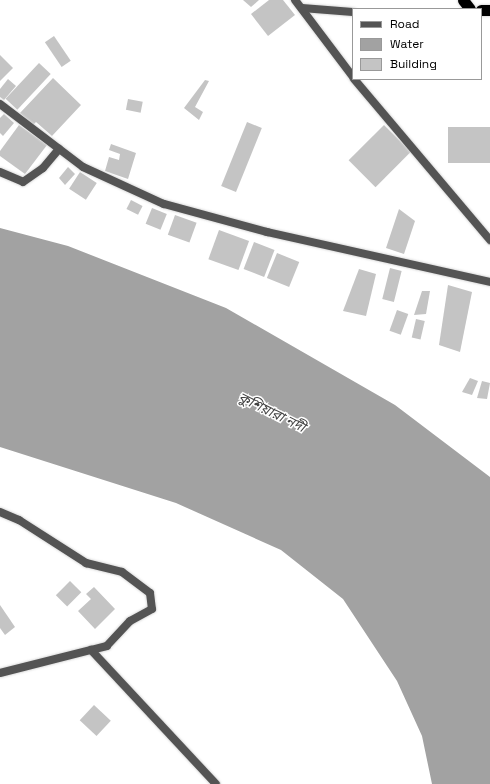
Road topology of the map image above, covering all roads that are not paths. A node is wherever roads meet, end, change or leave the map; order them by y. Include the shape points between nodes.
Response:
1 (295, 0) edge
2 (463, 0) edge
3 (302, 8) junction
4 (469, 8) edge
5 (352, 12) edge
6 (352, 75) edge
7 (356, 80) edge
8 (0, 104) edge
9 (59, 149) junction
10 (0, 172) edge
11 (490, 240) edge
12 (490, 282) edge
13 (0, 512) edge
14 (91, 650) junction
15 (0, 672) edge
16 (216, 784) edge

1 - 3 street
2 - 4 highway
3 - 5 street
3 - 6 street
7 - 11 street
8 - 9 street
9 - 10 street via 43,168 23,182
9 - 12 street via 83,166 164,204 267,232
13 - 14 street via 19,520 86,562 122,572 150,593 152,609 130,621 107,646
14 - 15 street
14 - 16 street

